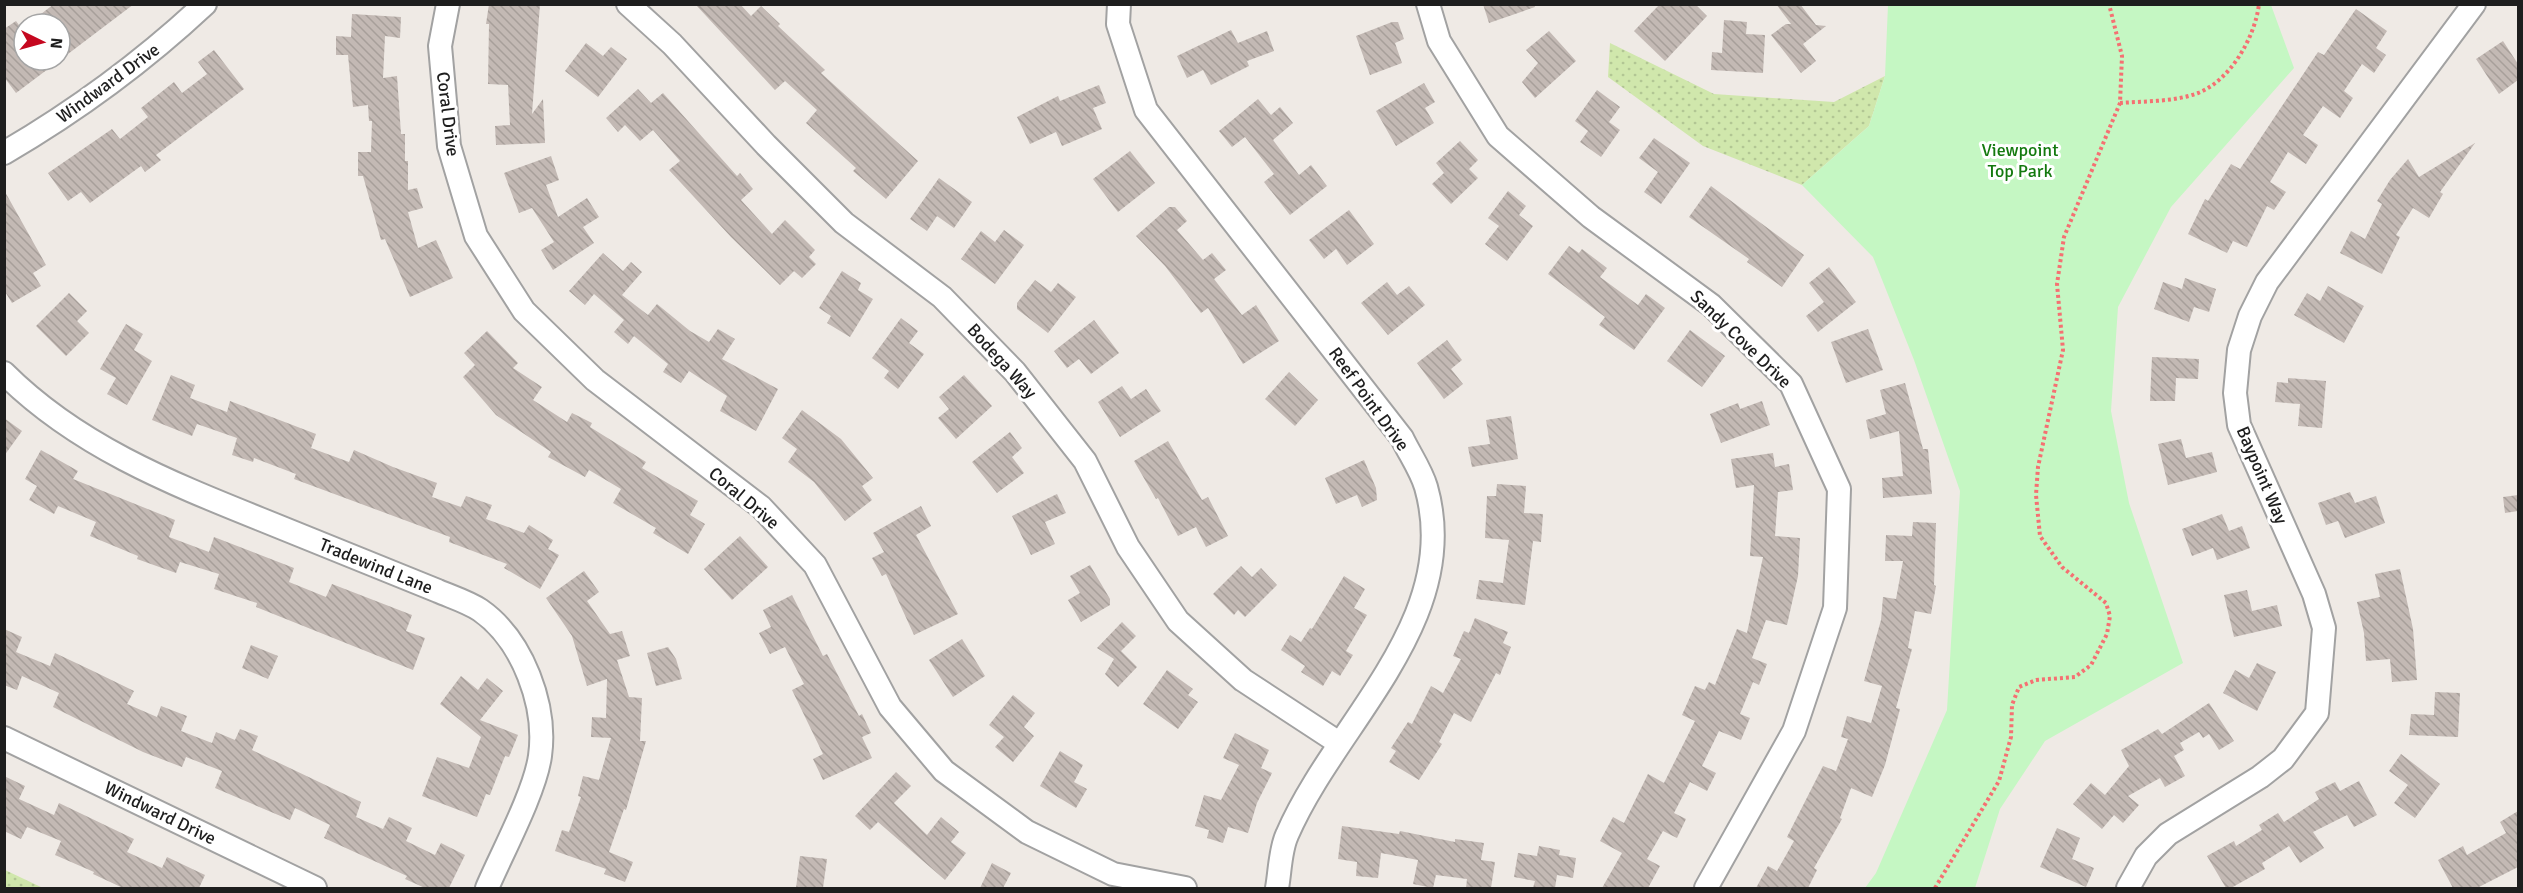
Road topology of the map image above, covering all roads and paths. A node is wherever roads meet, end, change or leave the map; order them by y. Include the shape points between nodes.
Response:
1 (205, 4) edge
2 (448, 4) edge
3 (628, 4) edge
4 (1119, 4) edge
5 (1428, 4) edge
6 (2109, 4) edge
7 (2259, 4) edge
8 (2474, 4) edge
9 (2120, 103) junction
10 (4, 153) edge
11 (4, 373) edge
12 (4, 738) edge
13 (1339, 743) junction
14 (315, 888) edge
15 (487, 888) edge
16 (1185, 888) edge
17 (1277, 888) edge
18 (1706, 888) edge
19 (1935, 888) edge
20 (2128, 888) edge

1 - 10 street, Windward Drive via 158,48 44,130
2 - 16 street, Coral Drive via 440,46 449,146 476,236 524,310 595,380 761,507 815,565 890,707 944,771 1027,832 1113,874
3 - 13 street, Bodega Way via 672,44 844,223 942,297 1016,372 1085,461 1128,547 1178,621 1243,680
4 - 13 street, Reef Point Drive via 1118,24 1146,110 1402,438 1426,486 1434,544 1422,604 1395,659
5 - 18 street, Sandy Cove Drive via 1438,41 1498,136 1591,217 1711,304 1791,384 1839,489 1835,608 1794,731
6 - 9 path via 2122,56
7 - 9 path via 2256,24 2240,55 2222,77 2199,92
8 - 20 street, Baypoint Way via 2267,282 2239,350 2235,393 2239,425 2314,594 2324,628 2317,713 2283,759 2168,834 2146,856
9 - 19 path via 2064,237 2057,284 2063,350 2038,467 2036,495 2040,536 2062,567 2106,603 2110,616 2107,634 2091,665 2075,677 2036,680 2019,687 2012,705 2011,737 1999,780
11 - 15 street, Tradewind Lane via 31,399 86,439 160,478 480,610 507,636 531,678 541,718 540,758
12 - 14 street, Windward Drive
13 - 17 street, Reef Point Drive via 1286,836

